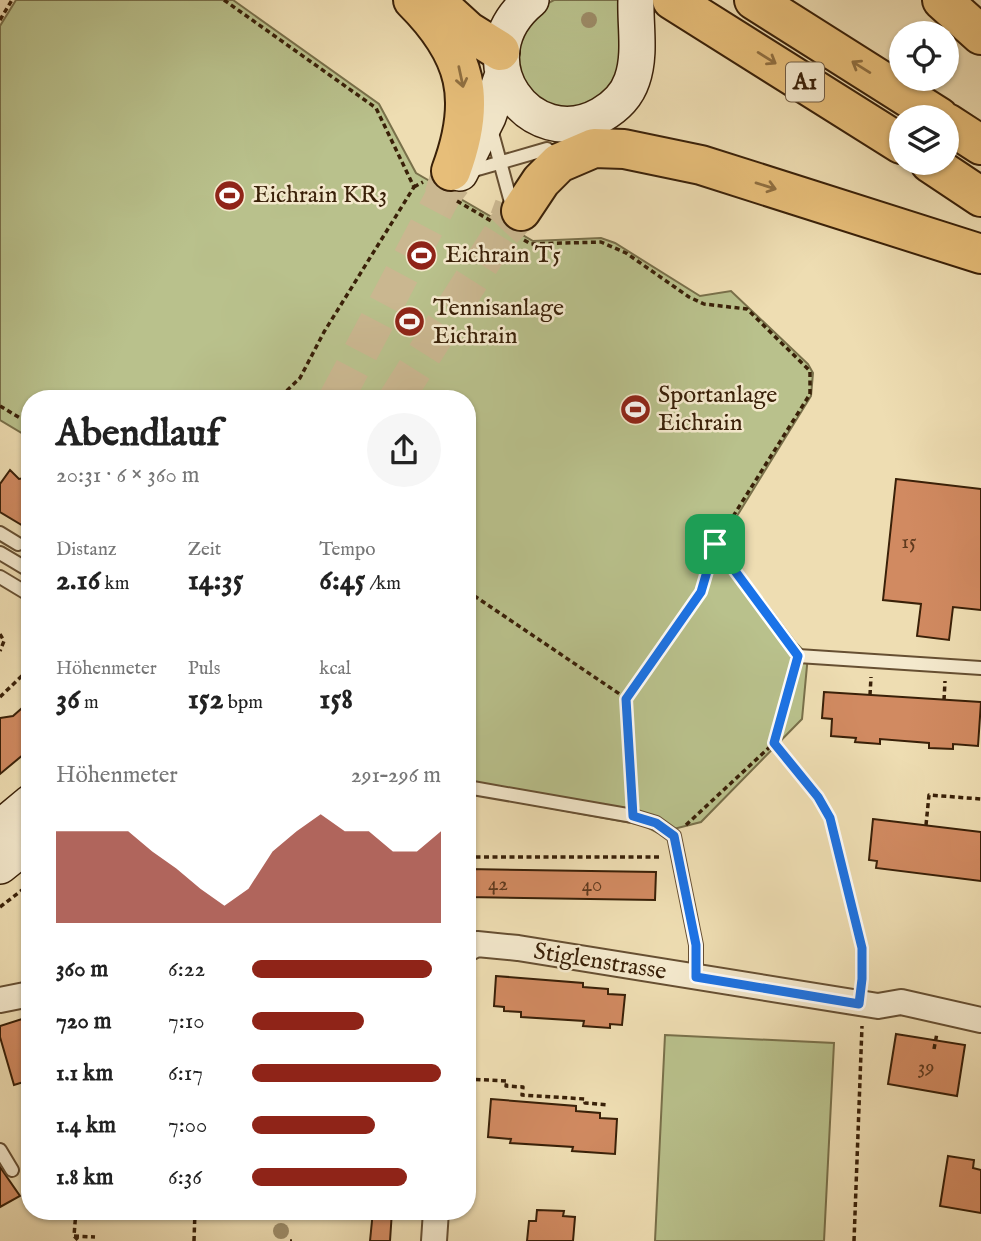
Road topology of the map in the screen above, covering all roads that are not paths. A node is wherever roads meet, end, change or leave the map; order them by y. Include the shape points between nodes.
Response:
1 (412, 0) edge
2 (433, 0) edge
3 (531, 0) edge
4 (636, 0) edge
5 (671, 0) edge
6 (754, 0) edge
7 (942, 0) edge
8 (981, 36) edge
9 (501, 62) junction
10 (920, 105) edge
11 (488, 117) junction
12 (959, 130) edge
13 (569, 131) junction
14 (889, 136) edge
15 (981, 145) edge
16 (500, 162) junction
17 (701, 166) junction
18 (948, 175) edge
19 (449, 183) junction
20 (981, 197) edge
21 (513, 220) junction
22 (981, 254) edge
23 (0, 533) edge
24 (18, 544) dead end
25 (0, 553) edge
26 (21, 565) edge
27 (0, 577) edge
28 (21, 590) edge
29 (798, 656) road end
30 (981, 668) edge
31 (476, 789) edge
32 (21, 810) edge
33 (0, 828) edge
34 (21, 849) edge
35 (0, 866) edge
36 (476, 945) edge
37 (696, 977) junction
38 (21, 995) edge
39 (0, 1000) edge
40 (981, 1020) edge
41 (0, 1150) edge
42 (12, 1170) dead end
43 (435, 1220) edge
44 (434, 1241) edge

1 -> 19 highway via 445,36 461,70 465,125
2 - 9 highway
3 - 9 main road via 508,24
4 - 13 main road via 633,79 610,110
5 -> 14 highway, A1
10 -> 6 highway, A1
7 - 8 highway
9 - 11 main road
9 - 13 main road via 510,92 524,108
11 - 16 lane
11 - 19 main road
12 - 15 highway
13 - 16 lane
13 - 17 highway via 668,149
13 - 21 main road
16 - 19 lane
16 - 21 lane
17 - 21 highway via 624,149 594,148 559,163
17 -> 22 highway
18 - 20 highway
23 - 24 lane
25 - 26 lane
27 - 28 lane
29 - 30 lane
31 - 37 lane via 633,816 656,823 674,836 696,945
32 - 33 main road
34 - 35 main road
36 - 37 street, Stiglenstrasse
37 - 40 street, Stiglenstrasse via 878,1006 901,1002
38 - 39 street
41 - 42 lane
43 - 44 street

